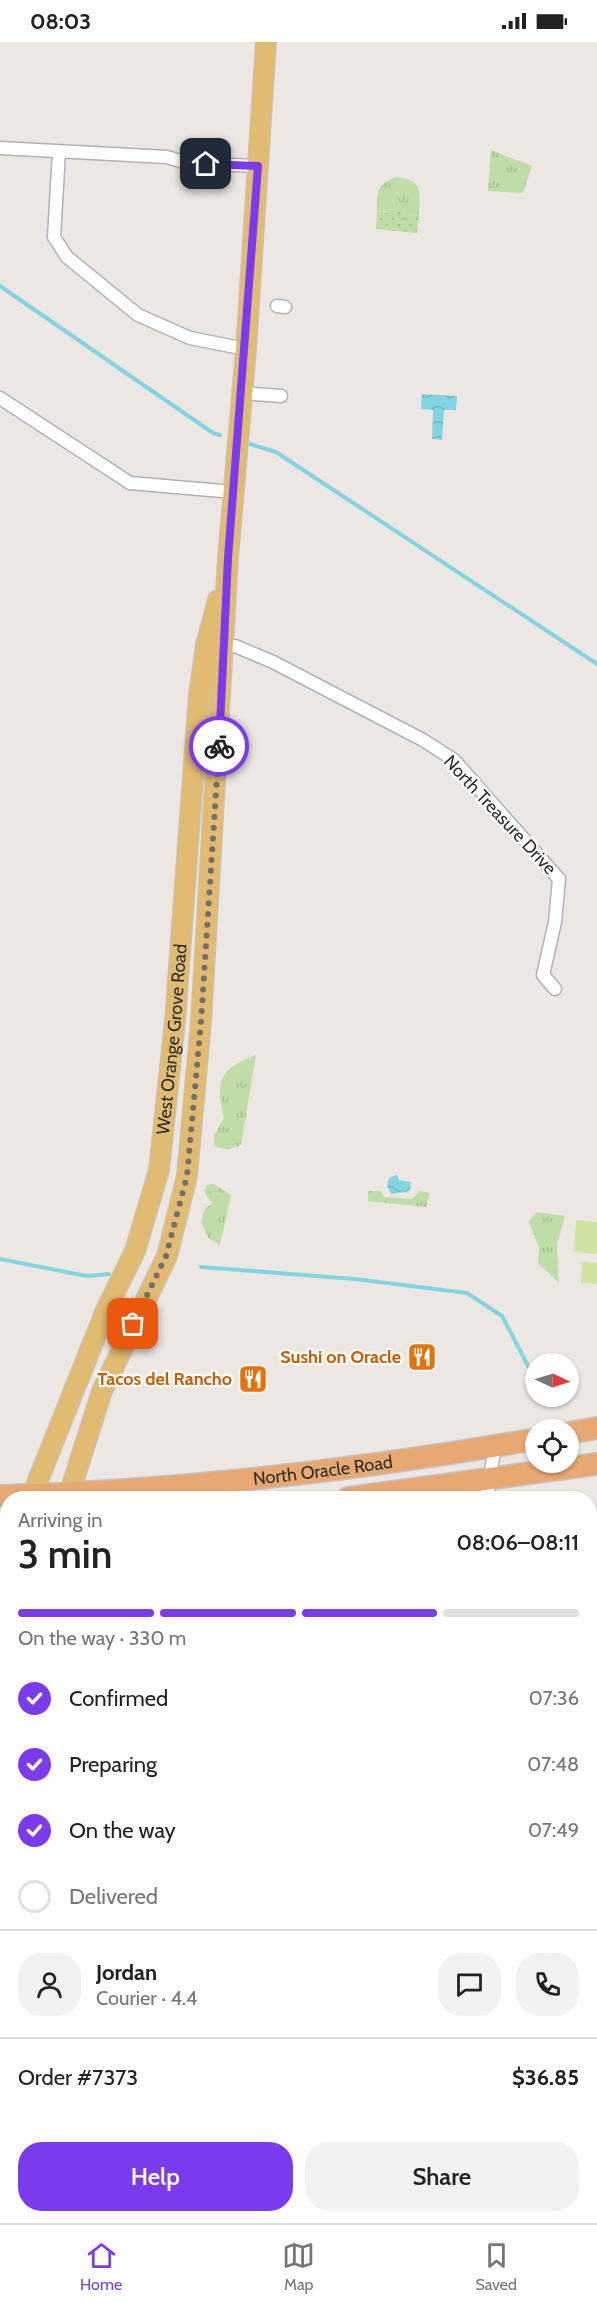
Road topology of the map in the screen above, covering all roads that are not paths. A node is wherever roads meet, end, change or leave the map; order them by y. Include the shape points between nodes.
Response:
1 (266, 42) edge
2 (0, 148) edge
3 (59, 152) junction
4 (258, 166) junction
5 (246, 349) junction
6 (242, 393) junction
7 (281, 396) dead end
8 (0, 398) edge
9 (234, 492) junction
10 (215, 645) junction
11 (555, 989) dead end
12 (597, 1428) edge
13 (579, 1431) edge
14 (525, 1441) edge
15 (495, 1446) junction
16 (597, 1464) edge
17 (33, 1491) edge
18 (71, 1491) edge
19 (130, 1491) edge
20 (488, 1491) edge
21 (496, 1491) edge

1 - 4 main road, West Orange Grove Road
2 - 3 street
3 - 4 street
3 - 5 street via 54,237 66,257 138,315 190,338
4 - 5 main road, West Orange Grove Road
5 - 6 main road, West Orange Grove Road
6 - 7 street
6 - 9 main road, West Orange Grove Road
8 - 9 street via 129,483
9 - 10 main road, West Orange Grove Road
10 - 11 street, North Treasure Drive via 235,646 273,662 454,760 560,879 543,975
10 - 17 main road, West Orange Grove Road via 199,695 175,1021 159,1170 135,1251 106,1310
10 - 18 main road, West Orange Grove Road via 201,1022 187,1176 166,1256 102,1391
12 - 13 highway
14 - 15 highway, North Oracle Road
15 - 19 highway, North Oracle Road via 338,1469
15 - 20 street
16 - 21 highway, North Oracle Road

